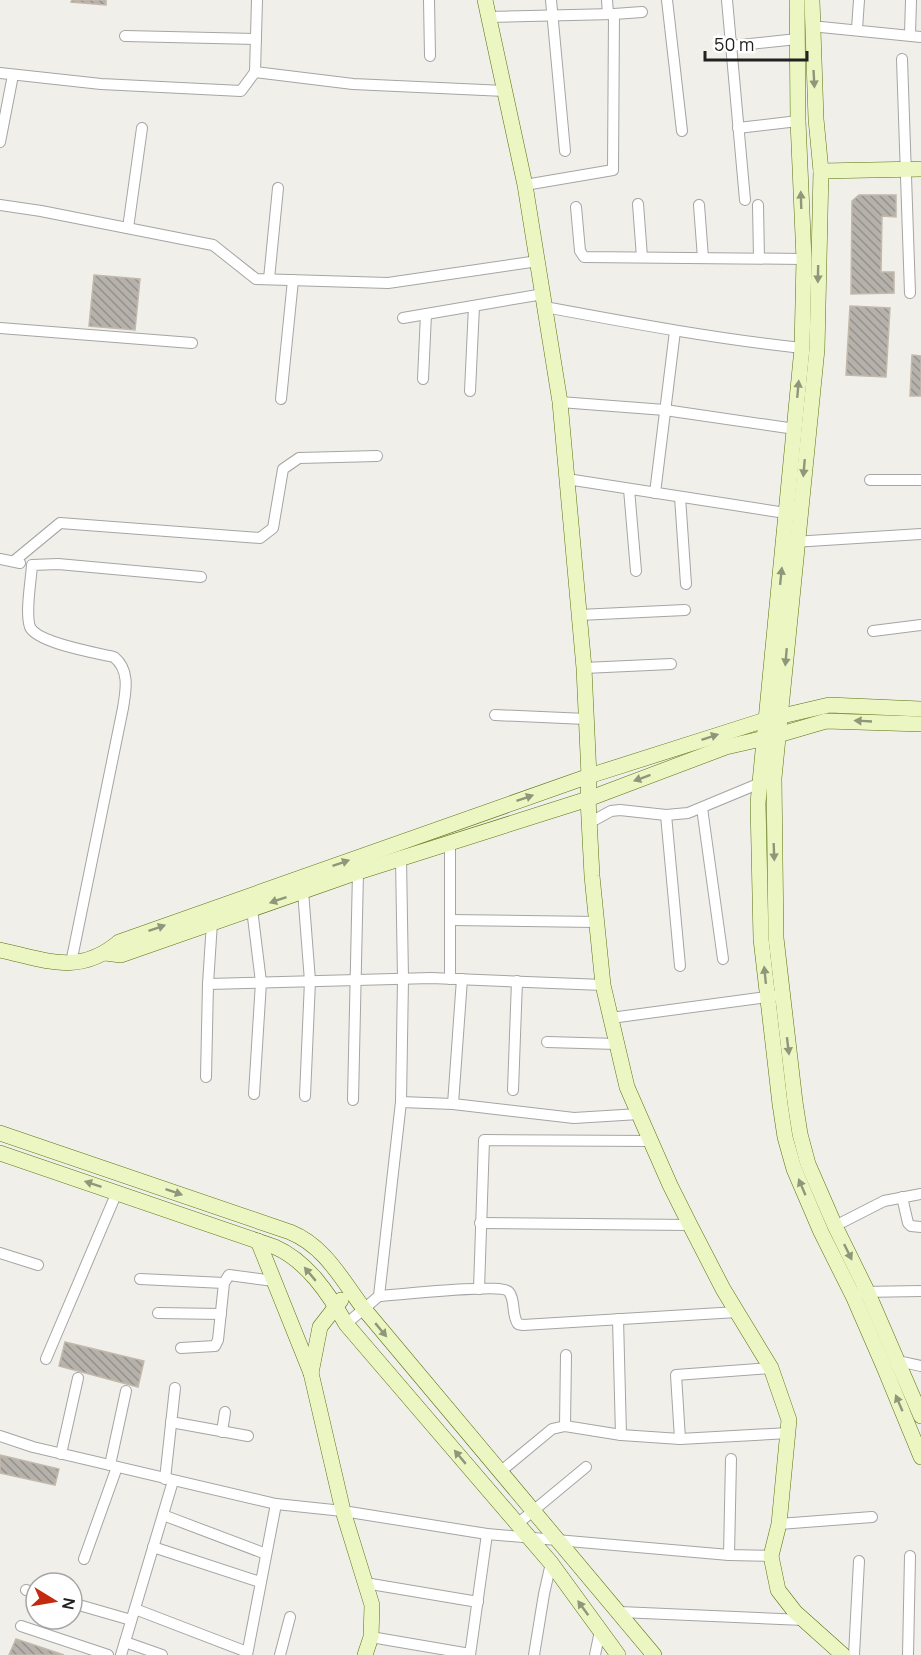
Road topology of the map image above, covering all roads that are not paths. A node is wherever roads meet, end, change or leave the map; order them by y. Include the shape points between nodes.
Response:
1 (257, 0) edge
2 (429, 0) edge
3 (485, 0) edge
4 (551, 0) edge
5 (608, 0) edge
6 (667, 0) edge
7 (727, 0) edge
8 (796, 0) edge
9 (812, 0) edge
10 (859, 0) edge
11 (911, 0) edge
12 (642, 12) dead end
13 (611, 14) junction
14 (552, 15) junction
15 (489, 17) junction
16 (811, 26) junction
17 (857, 29) junction
18 (125, 36) dead end
19 (915, 36) edge
20 (256, 39) junction
21 (797, 39) junction
22 (731, 46) junction
23 (430, 56) dead end
24 (902, 59) dead end
25 (255, 72) junction
26 (0, 73) edge
27 (12, 75) junction
28 (505, 91) junction
29 (798, 121) junction
30 (142, 128) dead end
31 (738, 128) junction
32 (682, 131) dead end
33 (0, 142) edge
34 (565, 151) dead end
35 (904, 169) junction
36 (921, 169) edge
37 (821, 171) junction
38 (525, 185) junction
39 (278, 188) dead end
40 (745, 200) dead end
41 (638, 204) dead end
42 (0, 205) edge
43 (699, 205) dead end
44 (758, 205) dead end
45 (576, 207) dead end
46 (128, 228) junction
47 (642, 257) junction
48 (703, 258) junction
49 (759, 258) junction
50 (804, 259) junction
51 (538, 261) junction
52 (269, 279) junction
53 (293, 280) junction
54 (910, 293) dead end
55 (544, 300) junction
56 (474, 306) junction
57 (426, 314) junction
58 (403, 318) dead end
59 (0, 328) edge
60 (675, 331) junction
61 (192, 343) dead end
62 (802, 348) junction
63 (423, 379) dead end
64 (470, 391) dead end
65 (281, 399) dead end
66 (560, 402) junction
67 (665, 410) junction
68 (795, 429) junction
69 (377, 456) dead end
70 (567, 479) junction
71 (870, 480) dead end
72 (921, 480) edge
73 (629, 489) junction
74 (655, 493) junction
75 (680, 497) junction
76 (793, 514) junction
77 (921, 534) edge
78 (791, 542) junction
79 (0, 559) edge
80 (14, 561) junction
81 (32, 565) junction
82 (636, 571) dead end
83 (201, 577) dead end
84 (686, 584) dead end
85 (685, 610) dead end
86 (579, 615) junction
87 (921, 626) edge
88 (873, 631) dead end
89 (671, 664) dead end
90 (584, 668) junction
91 (921, 709) edge
92 (495, 715) dead end
93 (781, 717) junction
94 (586, 719) junction
95 (765, 720) junction
96 (921, 724) edge
97 (770, 737) junction
98 (589, 776) junction
99 (766, 781) junction
100 (588, 798) junction
101 (702, 808) junction
102 (666, 815) junction
103 (589, 823) junction
104 (450, 842) junction
105 (401, 858) junction
106 (358, 872) junction
107 (303, 891) junction
108 (252, 909) junction
109 (450, 920) junction
110 (212, 922) junction
111 (596, 922) junction
112 (0, 950) edge
113 (105, 953) junction
114 (723, 958) dead end
115 (71, 963) junction
116 (680, 966) dead end
117 (403, 979) junction
118 (456, 979) junction
119 (310, 981) junction
120 (356, 981) junction
121 (517, 981) junction
122 (261, 982) junction
123 (208, 984) junction
124 (603, 985) junction
125 (775, 996) junction
126 (611, 1018) junction
127 (548, 1042) dead end
128 (617, 1044) junction
129 (206, 1077) dead end
130 (513, 1090) dead end
131 (254, 1094) dead end
132 (304, 1096) dead end
133 (353, 1100) dead end
134 (400, 1102) junction
135 (453, 1104) junction
136 (639, 1114) junction
137 (0, 1133) edge
138 (651, 1141) junction
139 (0, 1153) edge
140 (117, 1192) junction
141 (921, 1194) edge
142 (902, 1197) junction
143 (480, 1223) junction
144 (690, 1226) junction
145 (835, 1226) junction
146 (921, 1227) edge
147 (258, 1241) junction
148 (0, 1253) edge
149 (38, 1265) dead end
150 (140, 1279) dead end
151 (274, 1281) junction
152 (224, 1283) junction
153 (479, 1289) junction
154 (867, 1291) junction
155 (921, 1291) edge
156 (351, 1292) junction
157 (851, 1292) junction
158 (379, 1296) junction
159 (336, 1305) junction
160 (364, 1309) junction
161 (737, 1312) junction
162 (158, 1313) dead end
163 (221, 1314) junction
164 (618, 1319) junction
165 (346, 1324) junction
166 (181, 1348) dead end
167 (566, 1355) dead end
168 (46, 1359) dead end
169 (898, 1361) junction
170 (921, 1366) edge
171 (771, 1368) junction
172 (311, 1372) junction
173 (78, 1378) dead end
174 (175, 1388) dead end
175 (126, 1391) dead end
176 (225, 1412) dead end
177 (921, 1416) edge
178 (171, 1422) junction
179 (565, 1426) junction
180 (222, 1432) junction
181 (789, 1433) junction
182 (621, 1435) junction
183 (0, 1436) edge
184 (248, 1437) dead end
185 (680, 1439) junction
186 (61, 1454) junction
187 (921, 1457) edge
188 (731, 1459) dead end
189 (113, 1466) junction
190 (586, 1467) dead end
191 (500, 1472) junction
192 (169, 1480) junction
193 (276, 1504) junction
194 (343, 1511) junction
195 (532, 1512) junction
196 (163, 1515) junction
197 (872, 1517) dead end
198 (779, 1524) junction
199 (521, 1531) junction
200 (487, 1534) junction
201 (558, 1539) junction
202 (153, 1547) junction
203 (266, 1554) junction
204 (729, 1555) junction
205 (771, 1556) junction
206 (910, 1556) dead end
207 (84, 1559) dead end
208 (859, 1561) dead end
209 (551, 1563) junction
210 (260, 1581) junction
211 (365, 1583) junction
212 (478, 1602) junction
213 (84, 1607) edge
214 (135, 1609) junction
215 (620, 1612) junction
216 (290, 1617) dead end
217 (131, 1620) junction
218 (804, 1620) junction
219 (21, 1626) dead end
220 (600, 1631) junction
221 (371, 1637) junction
222 (125, 1642) junction
223 (247, 1654) edge
224 (470, 1654) edge
225 (108, 1655) edge
226 (121, 1655) edge
227 (162, 1655) edge
228 (280, 1655) edge
229 (365, 1655) edge
230 (534, 1655) edge
231 (595, 1655) edge
232 (618, 1655) edge
233 (654, 1655) edge
234 (843, 1655) edge
235 (854, 1655) edge
236 (909, 1655) edge

1 - 20 street
2 - 23 street
3 - 15 street
4 - 14 street
5 - 13 street
6 - 32 street
7 - 22 street
8 - 21 street
9 - 16 street
10 - 17 street
11 - 19 street
12 - 13 street
13 - 14 street
13 - 38 street via 613,170
14 - 15 street
14 - 34 street
15 - 28 street
16 - 17 street
16 -> 37 street
17 - 19 street
18 - 20 street
20 - 25 street
21 - 22 street
21 - 29 street
22 - 31 street
24 - 35 street
25 - 27 street via 242,91
25 - 28 street via 353,84
26 - 27 street
27 - 33 street
28 - 38 street
29 - 31 street
50 -> 29 street
30 - 46 street
31 - 40 street
35 - 36 street
35 - 37 street
35 - 54 street
37 -> 76 street via 817,349
38 - 51 street
39 - 52 street
41 - 47 street
42 - 46 street
43 - 48 street
44 - 49 street
45 - 47 street via 580,251 585,257
46 - 52 street via 213,245 256,279
47 - 48 street
48 - 49 street
49 - 50 street
50 - 62 street
51 - 53 street via 388,282
51 - 55 street
52 - 53 street
53 - 65 street
55 - 56 street
55 - 60 street
55 - 66 street
56 - 57 street
56 - 64 street
57 - 58 street
57 - 63 street
59 - 61 street
60 - 62 street
60 - 67 street
68 -> 62 street
66 - 67 street
66 - 70 street
67 - 68 street
67 - 74 street
68 - 76 street
69 - 80 street via 299,458 283,469 273,528 260,538 60,523
70 - 73 street
70 - 86 street
71 - 72 street
73 - 74 street
73 - 82 street
74 - 75 street
75 - 76 street
75 - 84 street
76 - 78 street
77 - 78 street
78 -> 93 street via 791,599
95 -> 78 street
79 - 80 street
80 - 81 street
81 - 83 street
81 - 115 street via 28,615 34,633 114,657 122,664 125,675 123,708
85 - 86 street
86 - 90 street
87 - 88 street
89 - 90 street
90 - 94 street
91 - 93 street via 829,705
92 - 94 street
93 - 95 street
93 - 97 street
94 - 98 street
95 - 97 street
98 -> 95 street
96 -> 97 street via 826,720
97 - 99 street
97 -> 100 street via 726,747
98 - 100 street
113 -> 98 street via 119,942
99 - 101 street
99 - 125 street via 776,938
100 - 103 street
100 - 104 street
101 - 102 street
101 - 114 street
102 - 103 street via 620,810
102 - 116 street
103 - 111 street
104 - 105 street
104 - 109 street
105 - 106 street
105 - 117 street
106 - 107 street
106 - 120 street
107 -> 108 street
107 - 119 street
108 - 110 street
108 - 122 street
109 - 111 street
109 - 118 street
110 - 113 street via 121,955
110 - 123 street
111 - 124 street
112 - 115 street
113 - 115 street
117 - 118 street
117 - 120 street
117 - 134 street
118 - 121 street
118 - 135 street
119 - 120 street
119 - 122 street
119 - 132 street
120 - 133 street
121 - 124 street
121 - 130 street
122 - 123 street
122 - 131 street
123 - 129 street
124 - 126 street
125 - 126 street
125 -> 145 street via 800,1134 808,1164
157 -> 125 street via 794,1169 782,1115
126 - 128 street
127 - 128 street
128 - 136 street via 627,1087
134 - 135 street
134 - 158 street
135 - 136 street via 574,1118
136 - 138 street
137 -> 156 street via 299,1235 324,1254
138 - 143 street via 484,1140
138 - 144 street
140 -> 139 street
140 - 147 street
140 - 168 street
141 - 142 street
142 - 145 street via 884,1201
142 - 146 street via 908,1223
143 - 144 street
143 - 153 street
144 - 161 street
145 -> 154 street
147 - 151 street
159 -> 147 street via 298,1260
148 - 149 street
150 - 152 street
151 - 152 street via 229,1275
151 - 172 street
152 - 163 street
153 - 158 street
153 - 164 street via 509,1291 518,1324
154 - 155 street
154 - 157 street
154 - 169 street
156 - 159 street
156 - 160 street
187 -> 157 street
158 - 160 street
159 - 165 street
159 - 172 street via 320,1327
160 - 165 street
160 -> 191 street
161 - 164 street
161 - 171 street
162 - 163 street
163 - 166 street via 215,1346
164 - 182 street
199 -> 165 street
167 - 179 street
169 - 170 street
169 - 177 street
171 - 181 street via 789,1420
171 - 185 street via 676,1375
172 - 194 street
173 - 186 street
174 - 178 street
175 - 189 street
176 - 180 street
178 - 180 street
178 - 192 street
179 - 182 street
179 - 191 street via 552,1429
180 - 184 street
181 - 185 street
181 - 198 street
182 - 185 street
183 - 186 street
186 - 189 street
188 - 204 street
189 - 192 street
189 - 207 street
190 - 195 street
191 - 195 street
192 - 193 street
192 - 196 street
193 - 194 street
193 - 203 street
194 - 200 street
194 - 211 street
195 - 199 street
195 - 201 street
196 - 202 street
196 - 203 street
197 - 198 street
198 - 205 street
199 - 200 street
199 - 201 street
199 - 209 street
200 - 212 street
201 - 204 street
201 - 215 street
202 - 210 street
202 - 214 street
203 - 210 street
204 - 205 street
205 - 218 street via 778,1590
206 - 236 street
208 - 235 street
220 -> 209 street
209 - 230 street
210 - 223 street
211 - 212 street
211 - 221 street via 372,1605
212 - 224 street
213 - 217 street
214 - 217 street
214 - 223 street
215 - 218 street
215 - 233 street
216 - 228 street
217 - 222 street
218 - 234 street
219 - 225 street
220 - 231 street
220 - 232 street
221 - 224 street
221 - 229 street
222 - 226 street
222 - 227 street

